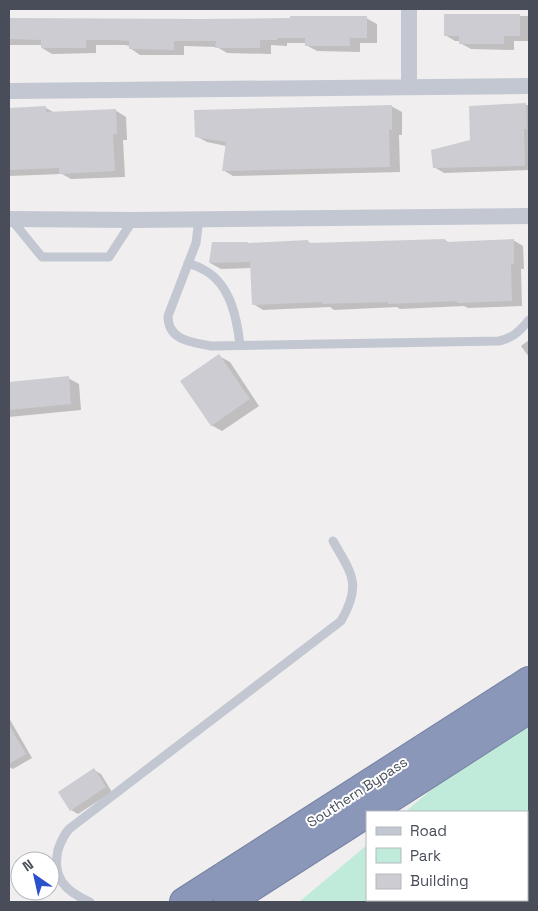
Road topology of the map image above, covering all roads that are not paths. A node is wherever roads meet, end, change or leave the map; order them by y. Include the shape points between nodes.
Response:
1 (410, 9) edge
2 (529, 86) edge
3 (409, 87) junction
4 (9, 91) edge
5 (529, 216) edge
6 (10, 219) edge
7 (199, 219) junction
8 (133, 220) junction
9 (188, 263) junction
10 (529, 320) edge
11 (240, 345) junction
12 (333, 541) dead end
13 (529, 681) edge
14 (529, 709) edge
15 (371, 811) edge
16 (366, 814) edge
17 (90, 902) edge
18 (184, 902) edge
19 (228, 902) edge

1 - 3 street
2 - 3 street
3 - 4 street
5 - 7 street
6 - 8 street
6 - 8 lane via 42,257 109,257
7 - 8 street
7 - 9 lane via 196,243
9 - 11 lane via 208,272 227,295 237,322
9 - 11 lane via 168,316 172,332 181,340 211,346
10 - 11 lane via 517,334 499,341
12 - 17 lane via 352,574 352,600 341,621 61,838 55,864 58,878 66,888
13 - 18 highway, Southern Bypass
14 - 15 highway, Southern Bypass
16 - 19 highway, Southern Bypass

